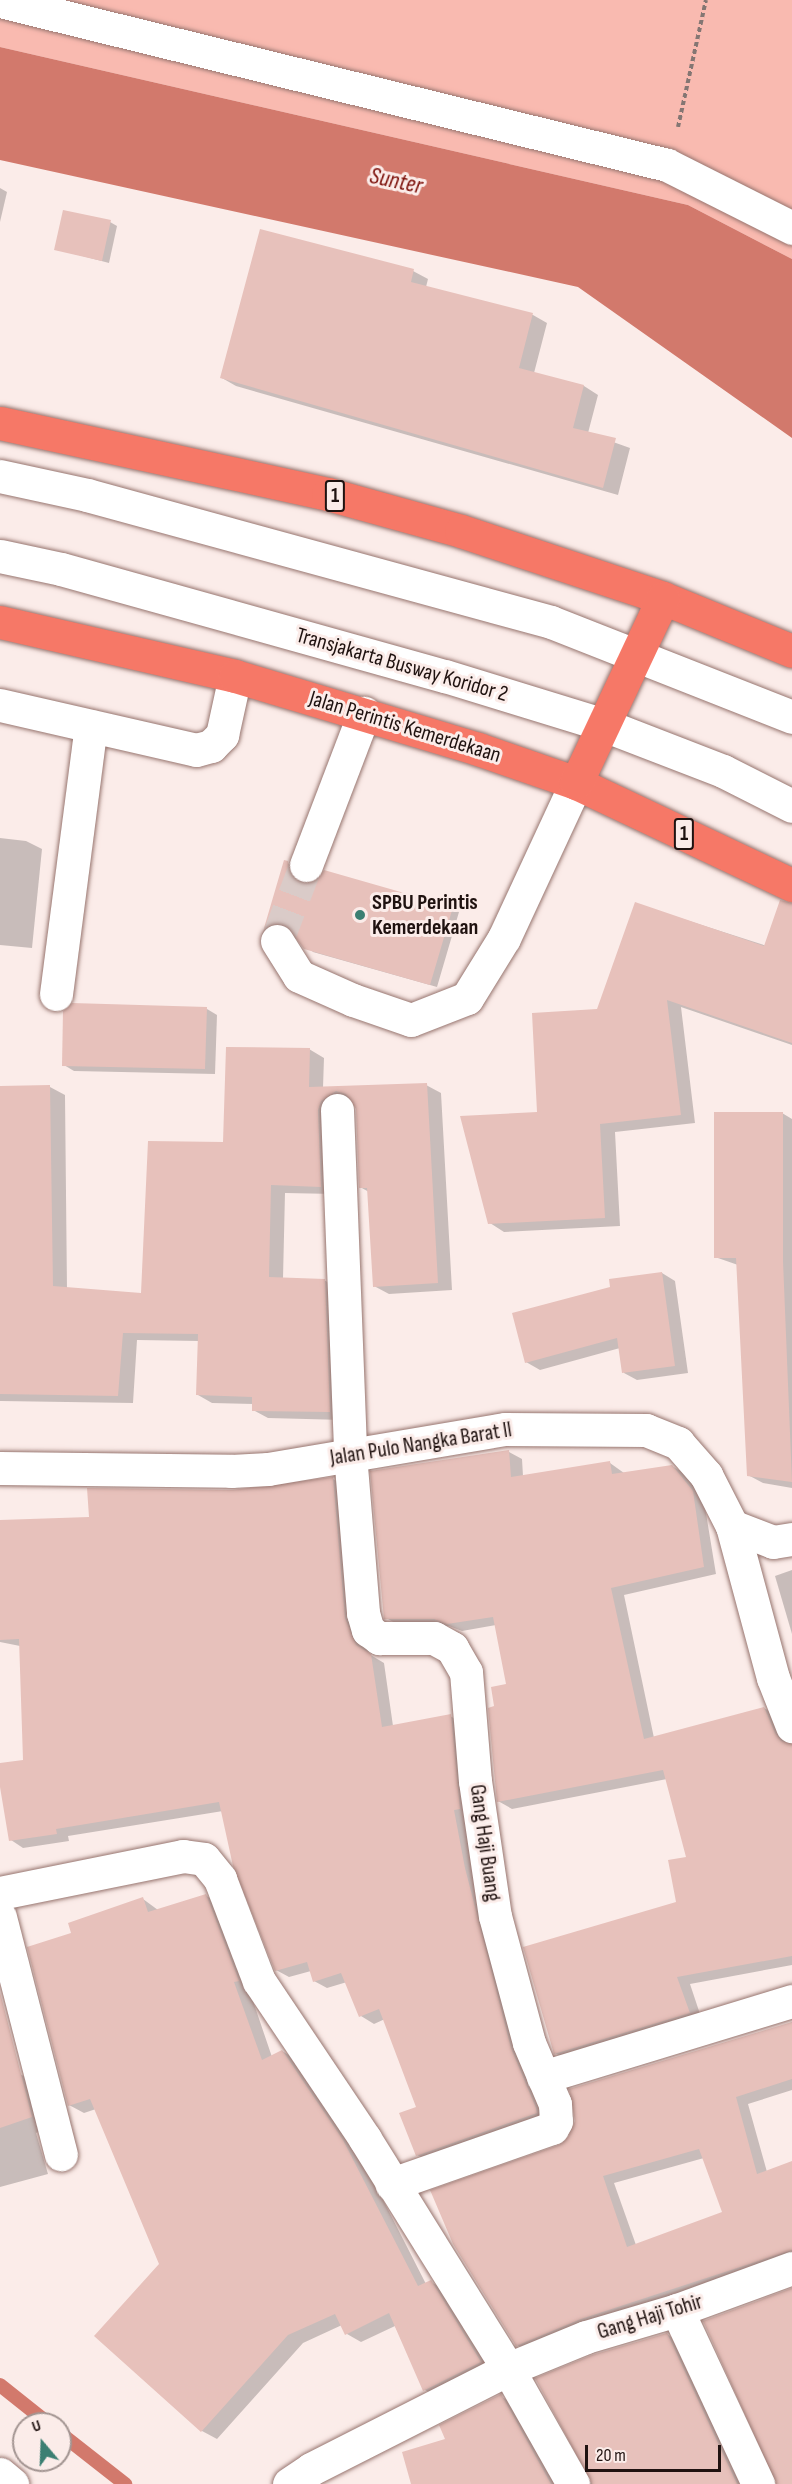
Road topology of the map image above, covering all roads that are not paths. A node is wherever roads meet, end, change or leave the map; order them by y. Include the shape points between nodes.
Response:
1 (0, 1) edge
2 (792, 228) edge
3 (0, 423) edge
4 (0, 476) edge
5 (0, 556) edge
6 (663, 598) junction
7 (0, 622) edge
8 (792, 651) edge
9 (635, 654) junction
10 (235, 676) junction
11 (0, 705) edge
12 (364, 713) junction
13 (792, 717) edge
14 (604, 725) junction
15 (91, 726) junction
16 (576, 783) junction
17 (792, 806) edge
18 (306, 865) tunnel mouth
19 (792, 885) edge
20 (277, 941) dead end
21 (56, 994) dead end
22 (337, 1110) dead end
23 (350, 1454) junction
24 (0, 1468) edge
25 (732, 1526) junction
26 (792, 1539) edge
27 (792, 1726) edge
28 (0, 1893) edge
29 (0, 1917) edge
30 (792, 2001) edge
31 (543, 2077) junction
32 (61, 2154) dead end
33 (392, 2184) junction
34 (792, 2268) edge
35 (677, 2310) junction
36 (508, 2369) junction
37 (0, 2474) edge
38 (12, 2484) edge
39 (289, 2484) edge
40 (573, 2484) edge
41 (758, 2484) edge

1 - 2 street via 667,165
3 - 6 highway, 1 via 328,494 461,531
4 - 9 street via 87,495 539,619
5 - 14 street, Transjakarta Busway Koridor 2 via 61,569 434,673
6 - 8 highway, 1
6 - 9 highway
7 - 10 highway, Jalan Perintis Kemerdekaan / 1
9 - 13 street
9 - 14 highway
10 - 12 highway, Jalan Perintis Kemerdekaan / 1
10 - 15 street via 222,735 211,746 196,750
11 - 15 street
12 - 16 highway, Jalan Perintis Kemerdekaan / 1
12 - 18 street
14 - 16 highway
14 - 17 street, Transjakarta Busway Koridor 2 via 723,771
15 - 21 street
16 - 19 highway, Jalan Perintis Kemerdekaan / 1
16 - 20 street via 504,938 467,998 411,1020 299,976
22 - 23 street, Gang Haji Buang
23 - 24 street, Jalan Pulo Nangka Barat II via 231,1471
23 - 25 street, Jalan Pulo Nangka Barat II via 505,1429 646,1430 678,1443 706,1475
23 - 31 street, Gang Haji Buang via 368,1630 379,1638 434,1638 452,1648 466,1672 475,1781 495,1916 529,2043
25 - 26 street via 773,1542
25 - 27 street, Jalan Pulo Nangka Barat II via 772,1678
28 - 33 street via 183,1856 204,1859 220,1880 259,1981
29 - 32 street
30 - 31 street
31 - 33 street, Gang Haji Buang via 555,2104 552,2128
33 - 36 street
34 - 35 street, Gang Haji Tohir
35 - 36 street, Gang Haji Tohir via 586,2337
35 - 41 street
36 - 39 street, Gang Haji Tohir via 310,2469
36 - 40 street
37 - 38 street

